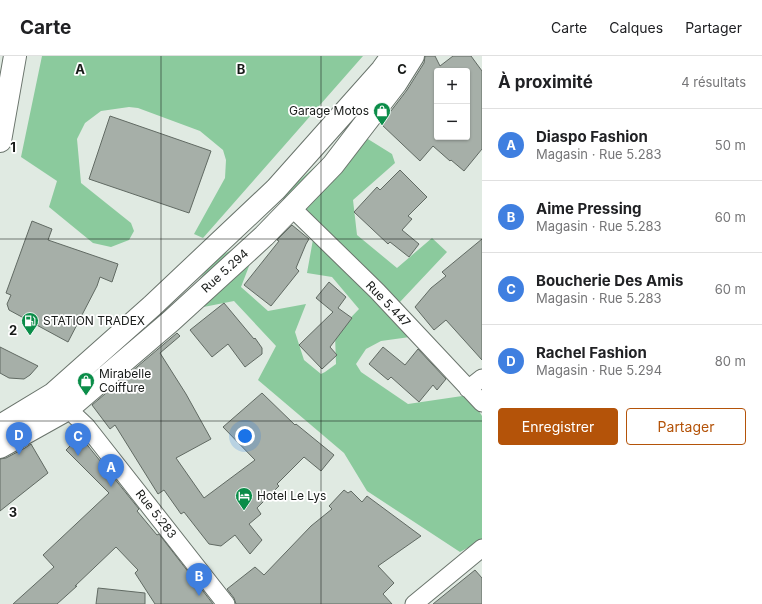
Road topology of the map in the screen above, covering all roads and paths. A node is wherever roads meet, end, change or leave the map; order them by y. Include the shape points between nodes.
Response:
1 (15, 56) edge
2 (392, 56) edge
3 (413, 56) edge
4 (0, 141) edge
5 (291, 207) junction
6 (482, 378) edge
7 (468, 388) junction
8 (482, 403) edge
9 (68, 409) junction
10 (0, 426) edge
11 (0, 447) edge
12 (482, 548) edge
13 (226, 604) edge
14 (414, 604) edge

1 - 4 main road
2 - 10 main road, Rue 5.294 via 276,189 152,306 53,394
3 - 5 main road, Rue 5.294 via 396,83 333,165
5 - 7 street, Rue 5.447 via 377,291
5 - 9 main road, Rue 5.294 via 229,268
6 - 7 street
7 - 8 street, Rue 5.447
9 - 11 main road, Rue 5.294
9 - 13 street, Rue 5.283 via 87,427
12 - 14 street

